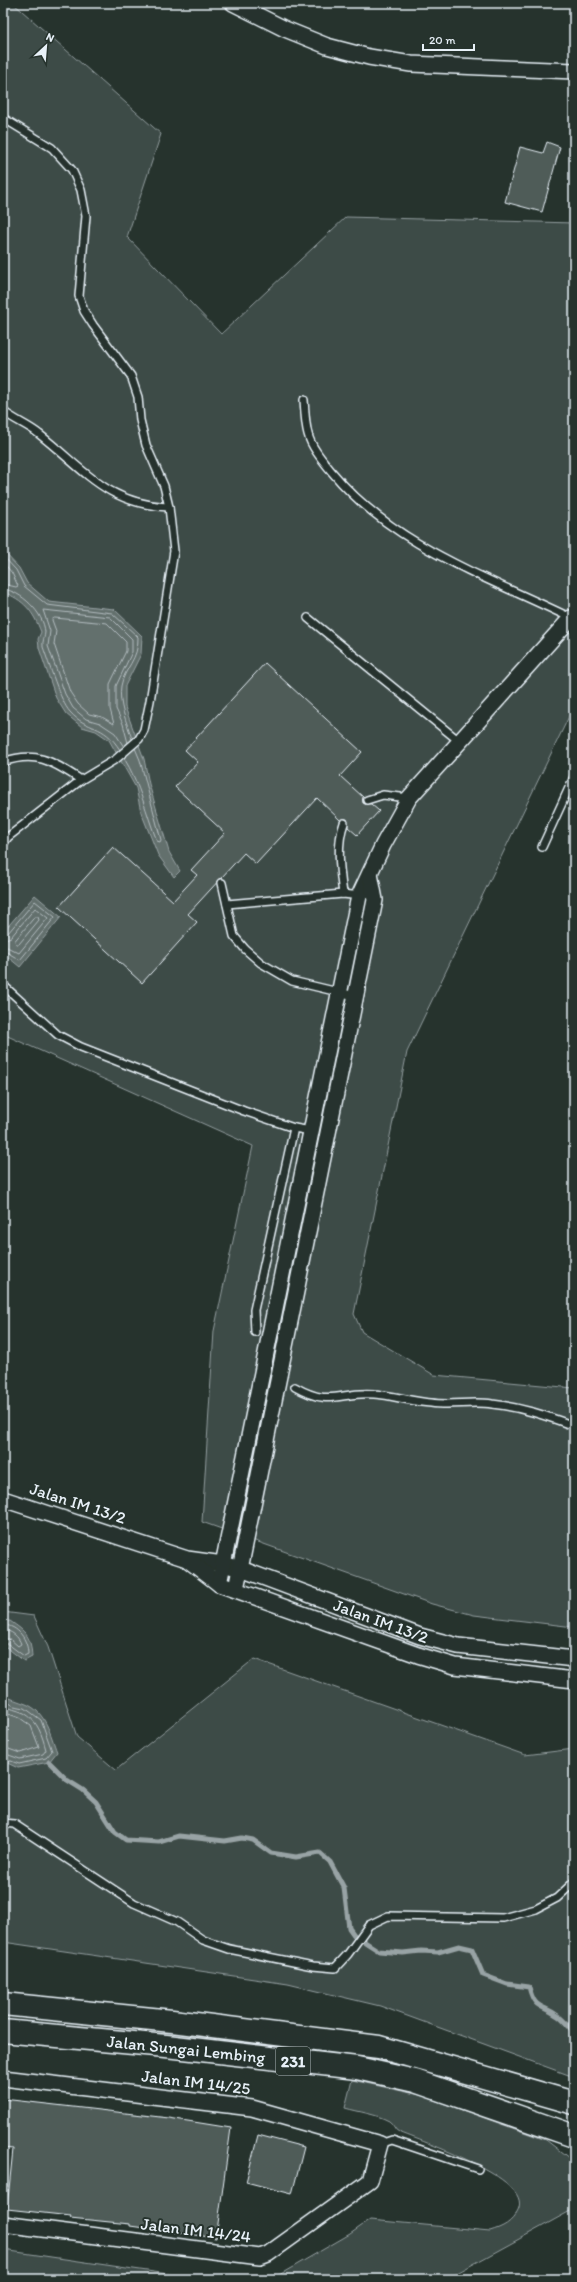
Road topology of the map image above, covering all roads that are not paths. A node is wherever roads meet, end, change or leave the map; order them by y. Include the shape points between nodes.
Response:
1 (234, 3) edge
2 (574, 71) edge
3 (3, 118) edge
4 (304, 400) dead end
5 (3, 411) edge
6 (169, 507) junction
7 (308, 618) dead end
8 (573, 619) edge
9 (459, 741) junction
10 (3, 762) edge
11 (574, 777) edge
12 (81, 780) junction
13 (409, 798) junction
14 (367, 800) dead end
15 (344, 823) dead end
16 (3, 844) edge
17 (542, 847) dead end
18 (370, 874) junction
19 (222, 883) dead end
20 (343, 894) junction
21 (359, 896) junction
22 (375, 900) junction
23 (227, 904) junction
24 (3, 985) edge
25 (340, 991) junction
26 (355, 996) junction
27 (319, 1091) junction
28 (335, 1094) junction
29 (294, 1128) junction
30 (311, 1131) junction
31 (291, 1228) junction
32 (307, 1232) junction
33 (255, 1332) dead end
34 (294, 1387) dead end
35 (574, 1426) edge
36 (3, 1499) edge
37 (187, 1559) junction
38 (223, 1564) junction
39 (241, 1569) junction
40 (219, 1584) junction
41 (236, 1589) junction
42 (574, 1658) edge
43 (574, 1680) edge
44 (3, 1823) edge
45 (574, 1882) edge
46 (3, 2004) edge
47 (3, 2031) edge
48 (3, 2078) edge
49 (571, 2101) edge
50 (574, 2136) edge
51 (380, 2144) junction
52 (478, 2169) dead end
53 (3, 2224) edge

1 - 2 street via 285,29 320,43 369,57 411,64
3 - 6 lane via 52,148 72,170 78,183 86,216 79,296 84,311 93,325 132,376 146,445 164,486
4 - 8 lane via 308,434 319,455 343,485 367,508 426,549
5 - 6 lane via 38,434 90,479 122,497 148,506
6 - 12 lane via 174,551 144,730 139,739 116,758
7 - 9 lane
8 - 9 street
9 - 13 street
10 - 12 lane via 34,756 51,761
11 - 17 lane
12 - 16 lane via 8,837
13 - 14 lane via 383,795
13 - 18 street
15 - 20 lane via 340,835
18 - 21 street
18 - 22 street
19 - 23 lane
20 - 21 lane
20 - 23 lane
21 - 22 lane
21 - 25 street
22 - 26 street
23 - 25 lane via 234,936 261,963 292,981
24 - 29 lane via 58,1035 81,1047
25 - 26 lane
25 - 27 street
26 - 28 street
27 - 28 street
27 - 30 street
28 - 32 street
29 - 30 lane
29 - 33 lane via 254,1310
30 - 31 street
31 - 32 street
31 - 38 street
32 - 39 street
34 - 35 lane via 320,1398 368,1393 431,1404 491,1403 529,1410
36 - 37 street, Jalan IM 13/2
37 - 38 street, Jalan IM 13/2
37 - 40 street, Jalan IM 13/2
38 - 39 street, Jalan IM 13/2
38 - 40 street
39 - 41 street
39 - 42 street, Jalan IM 13/2 via 420,1636 450,1644
40 - 41 street, Jalan IM 13/2
41 - 43 street, Jalan IM 13/2 via 418,1655 456,1666
44 - 45 lane via 14,1824 134,1902 177,1922 203,1940 229,1949 313,1966 335,1968 369,1925 388,1916 503,1918 536,1909 557,1898
46 - 49 main road, Jalan Sungai Lembing / 231 via 172,2021 379,2047
47 - 50 main road, Jalan Sungai Lembing / 231 via 166,2046 357,2068 415,2081
48 - 51 street, Jalan IM 14/25 via 252,2108
51 - 52 lane via 392,2140
51 - 53 street, Jalan IM 14/24 via 370,2181 268,2254 260,2257

